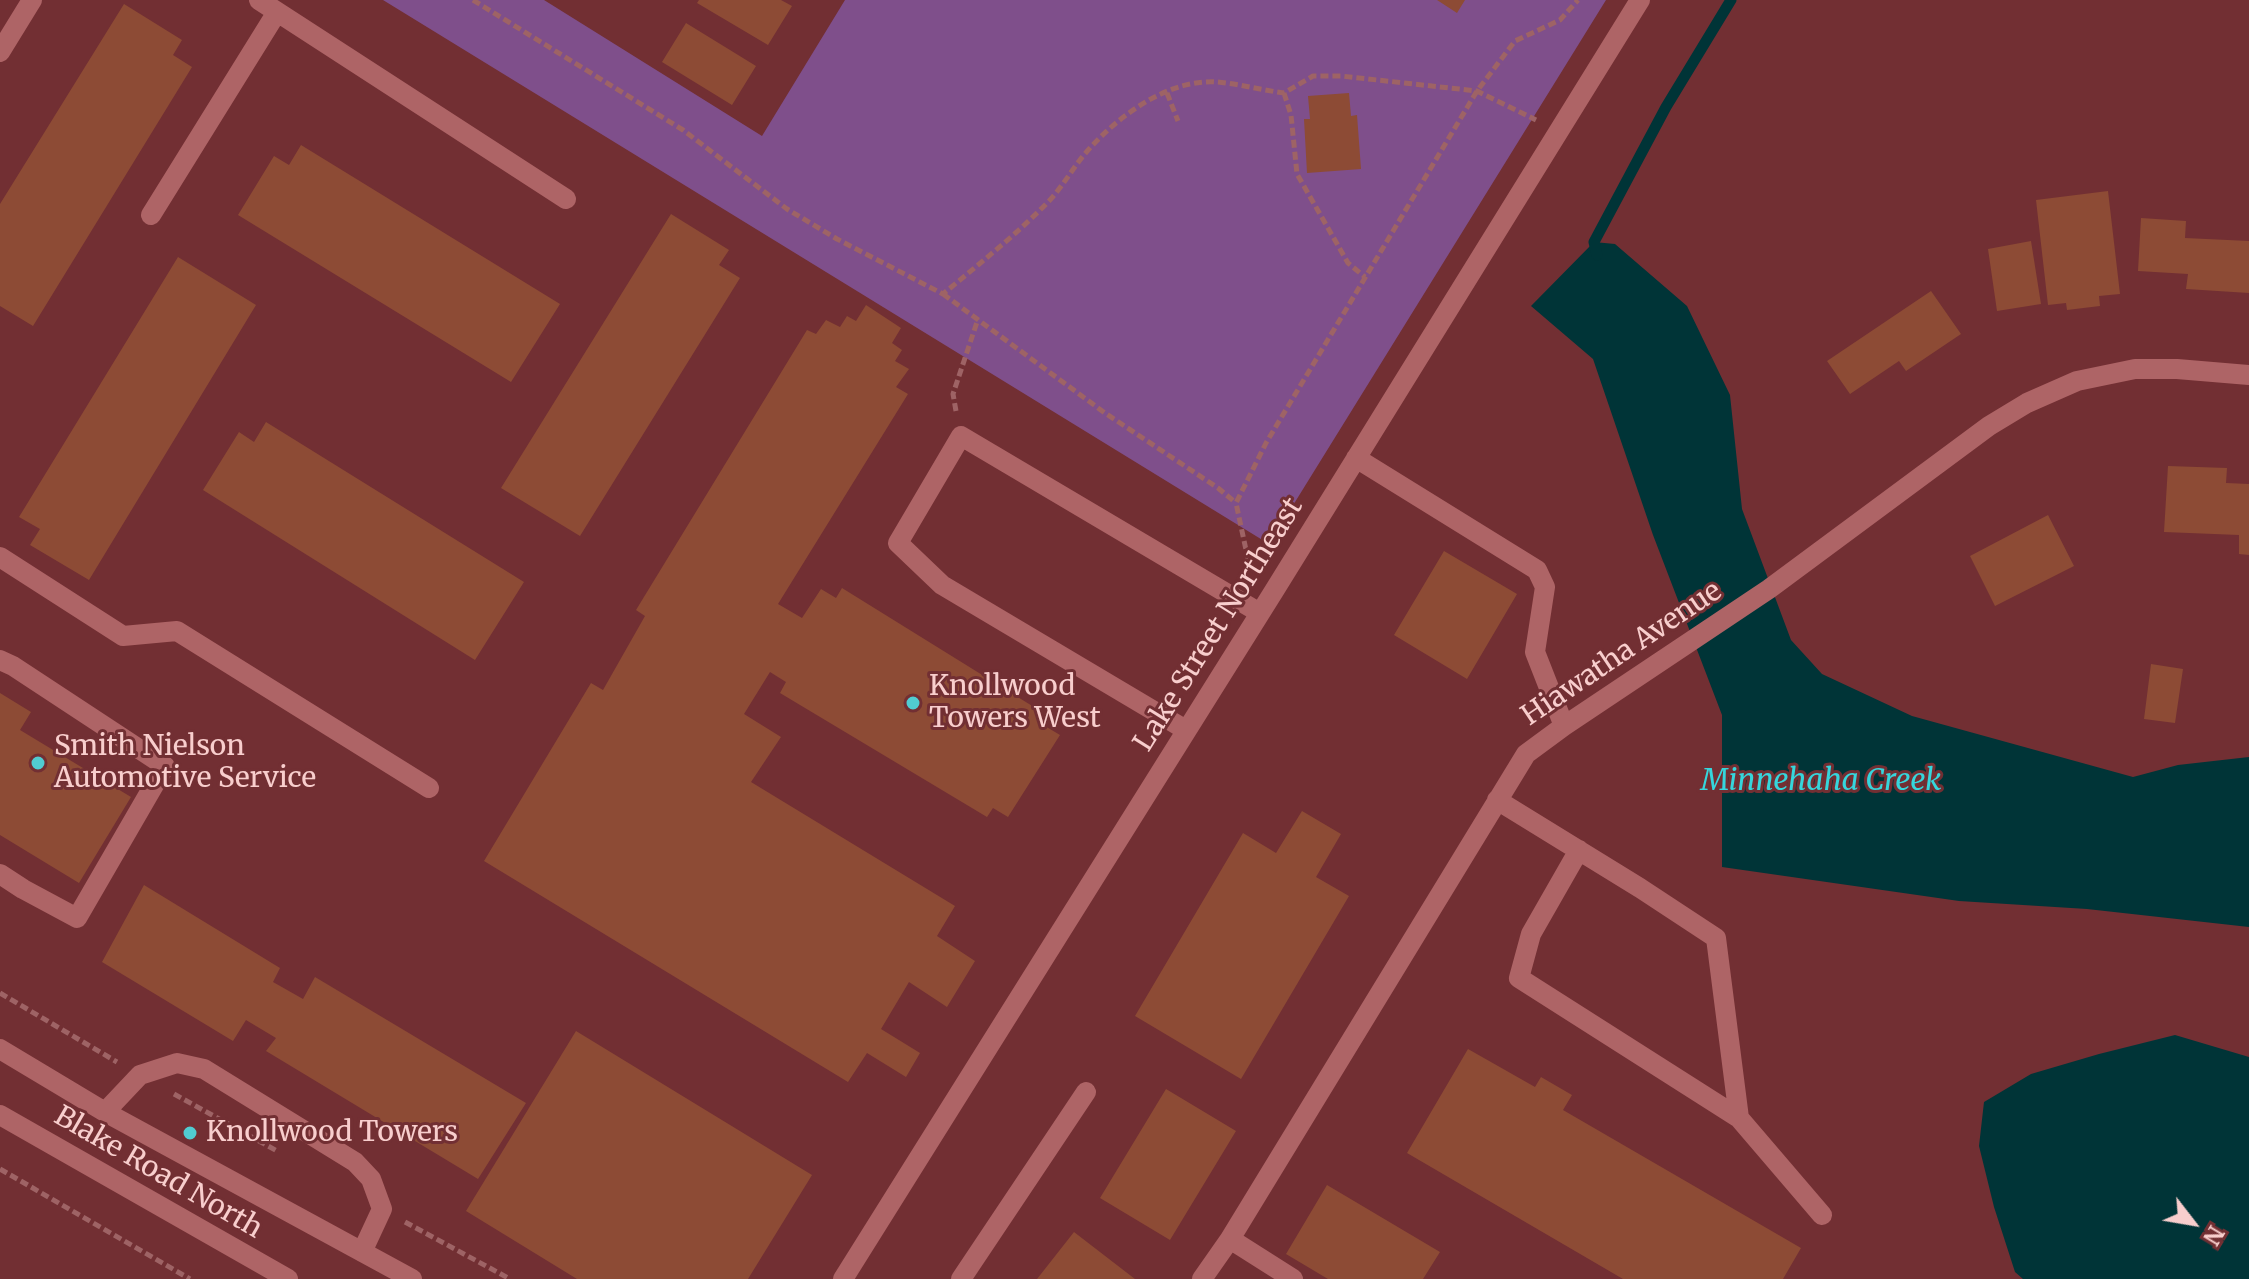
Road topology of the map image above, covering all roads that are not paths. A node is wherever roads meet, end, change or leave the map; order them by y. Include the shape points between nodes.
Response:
1 (32, 0) edge
2 (259, 0) edge
3 (1640, 0) edge
4 (277, 12) junction
5 (0, 52) edge
6 (566, 199) dead end
7 (151, 215) dead end
8 (2249, 375) edge
9 (1356, 458) junction
10 (0, 557) edge
11 (1260, 613) junction
12 (0, 660) edge
13 (1564, 726) junction
14 (1186, 730) junction
15 (429, 788) dead end
16 (1497, 800) junction
17 (1579, 850) junction
18 (0, 874) edge
19 (0, 1049) edge
20 (1086, 1092) dead end
21 (105, 1112) junction
22 (0, 1115) edge
23 (1739, 1118) junction
24 (1822, 1215) dead end
25 (1230, 1239) junction
26 (362, 1252) junction
27 (288, 1279) edge
28 (412, 1279) edge
29 (843, 1279) edge
30 (961, 1279) edge
31 (1202, 1279) edge
32 (1293, 1279) edge

1 - 5 street
2 - 4 street
3 - 9 street, Lake Street Northeast
4 - 6 street
4 - 7 street
8 - 13 street, Hiawatha Avenue via 2135,369 2077,381 2027,403 1769,589
9 - 11 street, Lake Street Northeast
9 - 13 street via 1537,570 1545,587 1535,652
10 - 15 street via 123,636 177,631
11 - 14 street, Lake Street Northeast
11 - 14 street via 961,436 898,543 942,585
12 - 18 street via 165,766 77,918
13 - 16 street, Hiawatha Avenue via 1526,754
14 - 29 street, Lake Street Northeast
16 - 17 street
16 - 25 street, Hiawatha Avenue
17 - 23 street via 1716,938
17 - 23 street via 1531,934 1519,978
19 - 21 street, Blake Road North
20 - 30 street
21 - 26 street, Blake Road North
21 - 26 street via 140,1075 177,1063 204,1069 355,1162 371,1179 382,1209
22 - 27 street, Blake Road North
23 - 24 street
25 - 31 street, Hiawatha Avenue
25 - 32 street
26 - 28 street, Blake Road North

